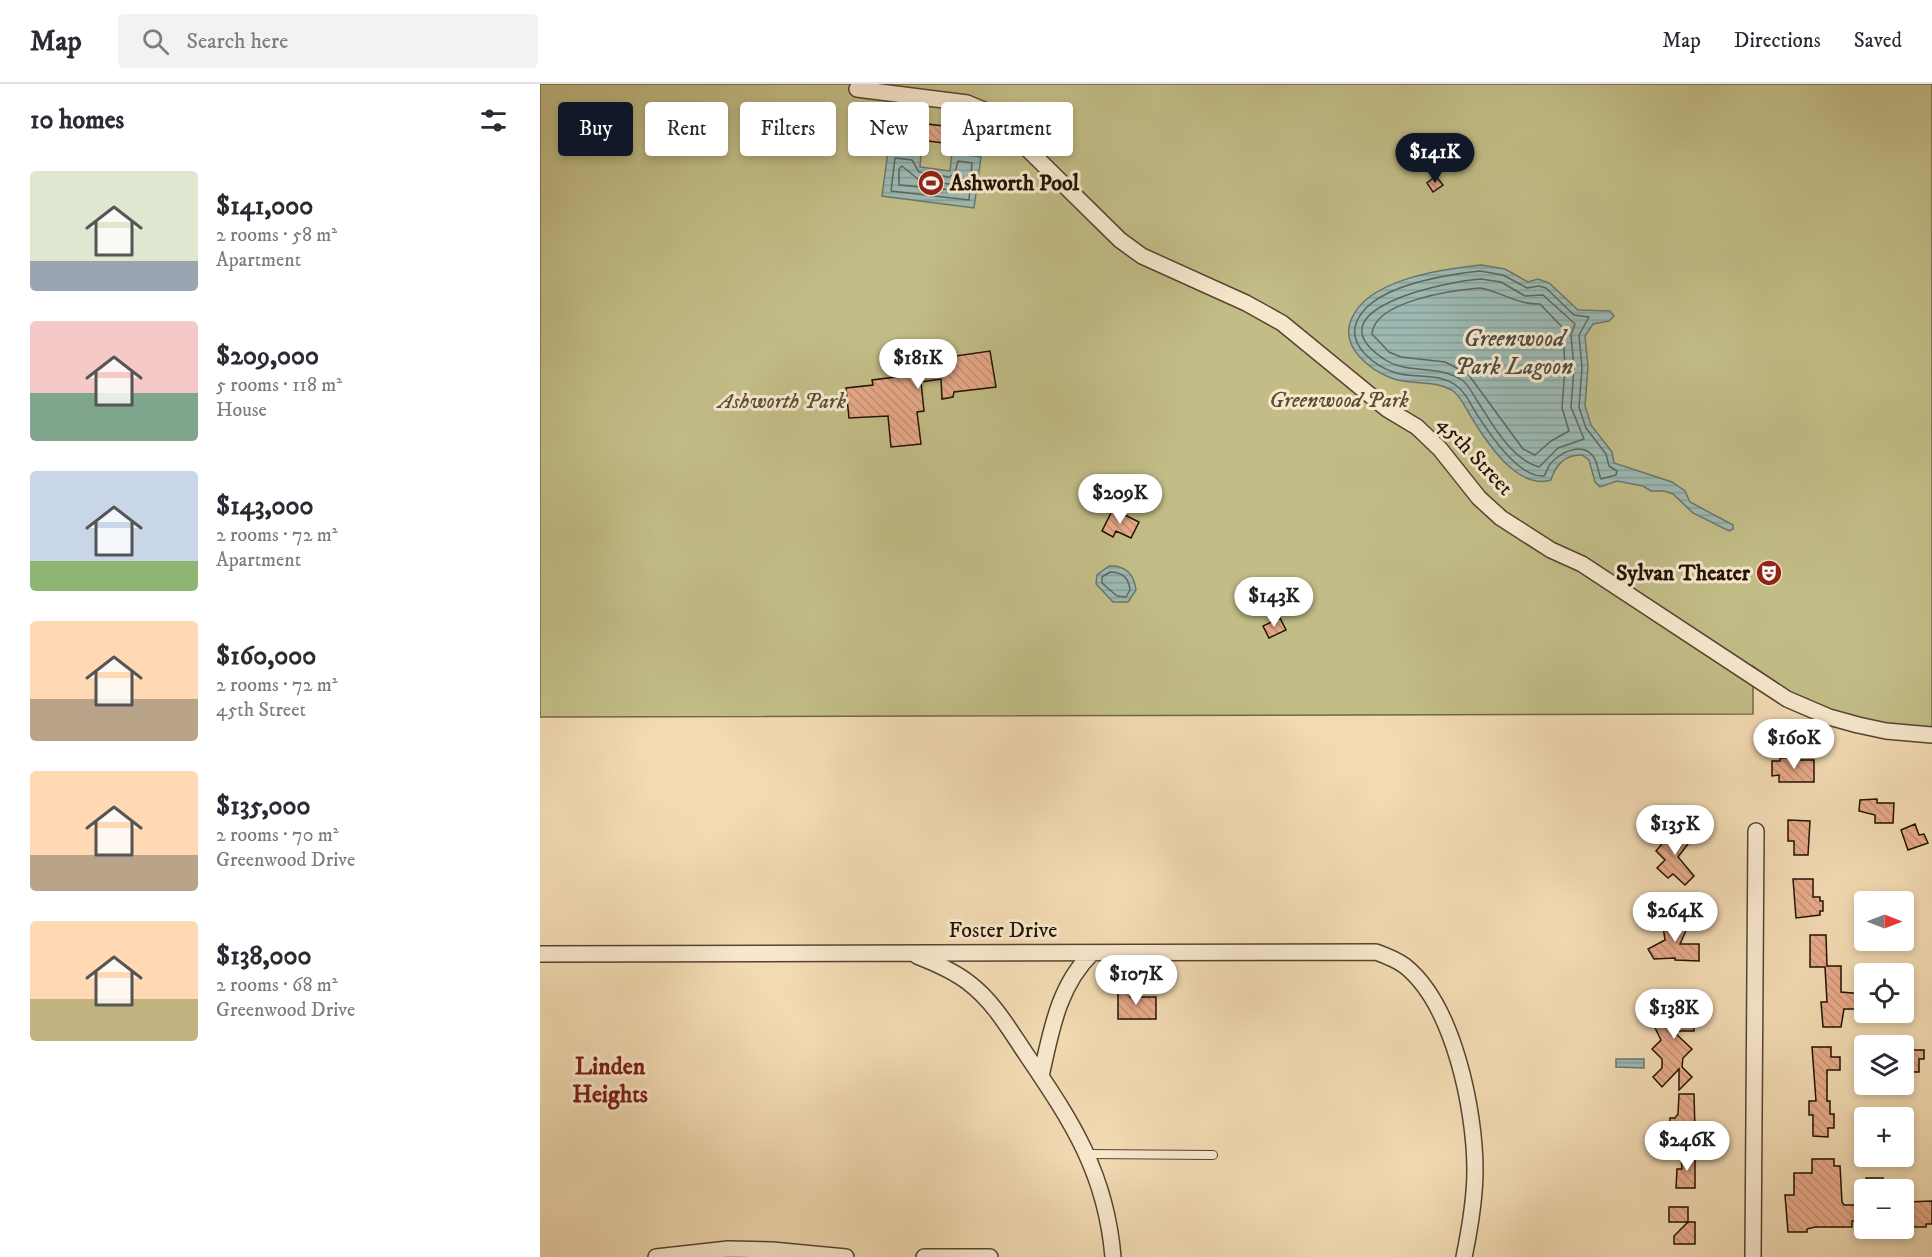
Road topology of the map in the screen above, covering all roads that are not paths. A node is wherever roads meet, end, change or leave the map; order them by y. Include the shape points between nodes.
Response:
1 (857, 88) dead end
2 (1932, 735) edge
3 (1756, 831) dead end
4 (907, 952) junction
5 (1092, 953) junction
6 (540, 954) edge
7 (1041, 1076) junction
8 (1088, 1154) junction
9 (1213, 1155) dead end
10 (656, 1257) edge
11 (846, 1257) edge
12 (924, 1257) edge
13 (990, 1257) edge
14 (1113, 1257) edge
15 (1464, 1257) edge
16 (1753, 1257) edge

1 - 2 street, 45th Street via 967,103 991,113 1120,240 1142,256 1282,322 1387,409 1417,427 1479,498 1525,535 1582,564 1797,704 1858,725
3 - 16 street
4 - 5 street, Foster Drive
4 - 6 street, Foster Drive
4 - 7 street via 938,964 969,983 995,1008
5 - 7 street via 1076,968 1064,991
5 - 15 street, Foster Drive via 1354,950 1377,952 1405,966 1443,1020 1467,1096 1475,1170
7 - 8 street
8 - 9 lane
8 - 14 street via 1105,1207
10 - 11 street via 728,1249
12 - 13 street

